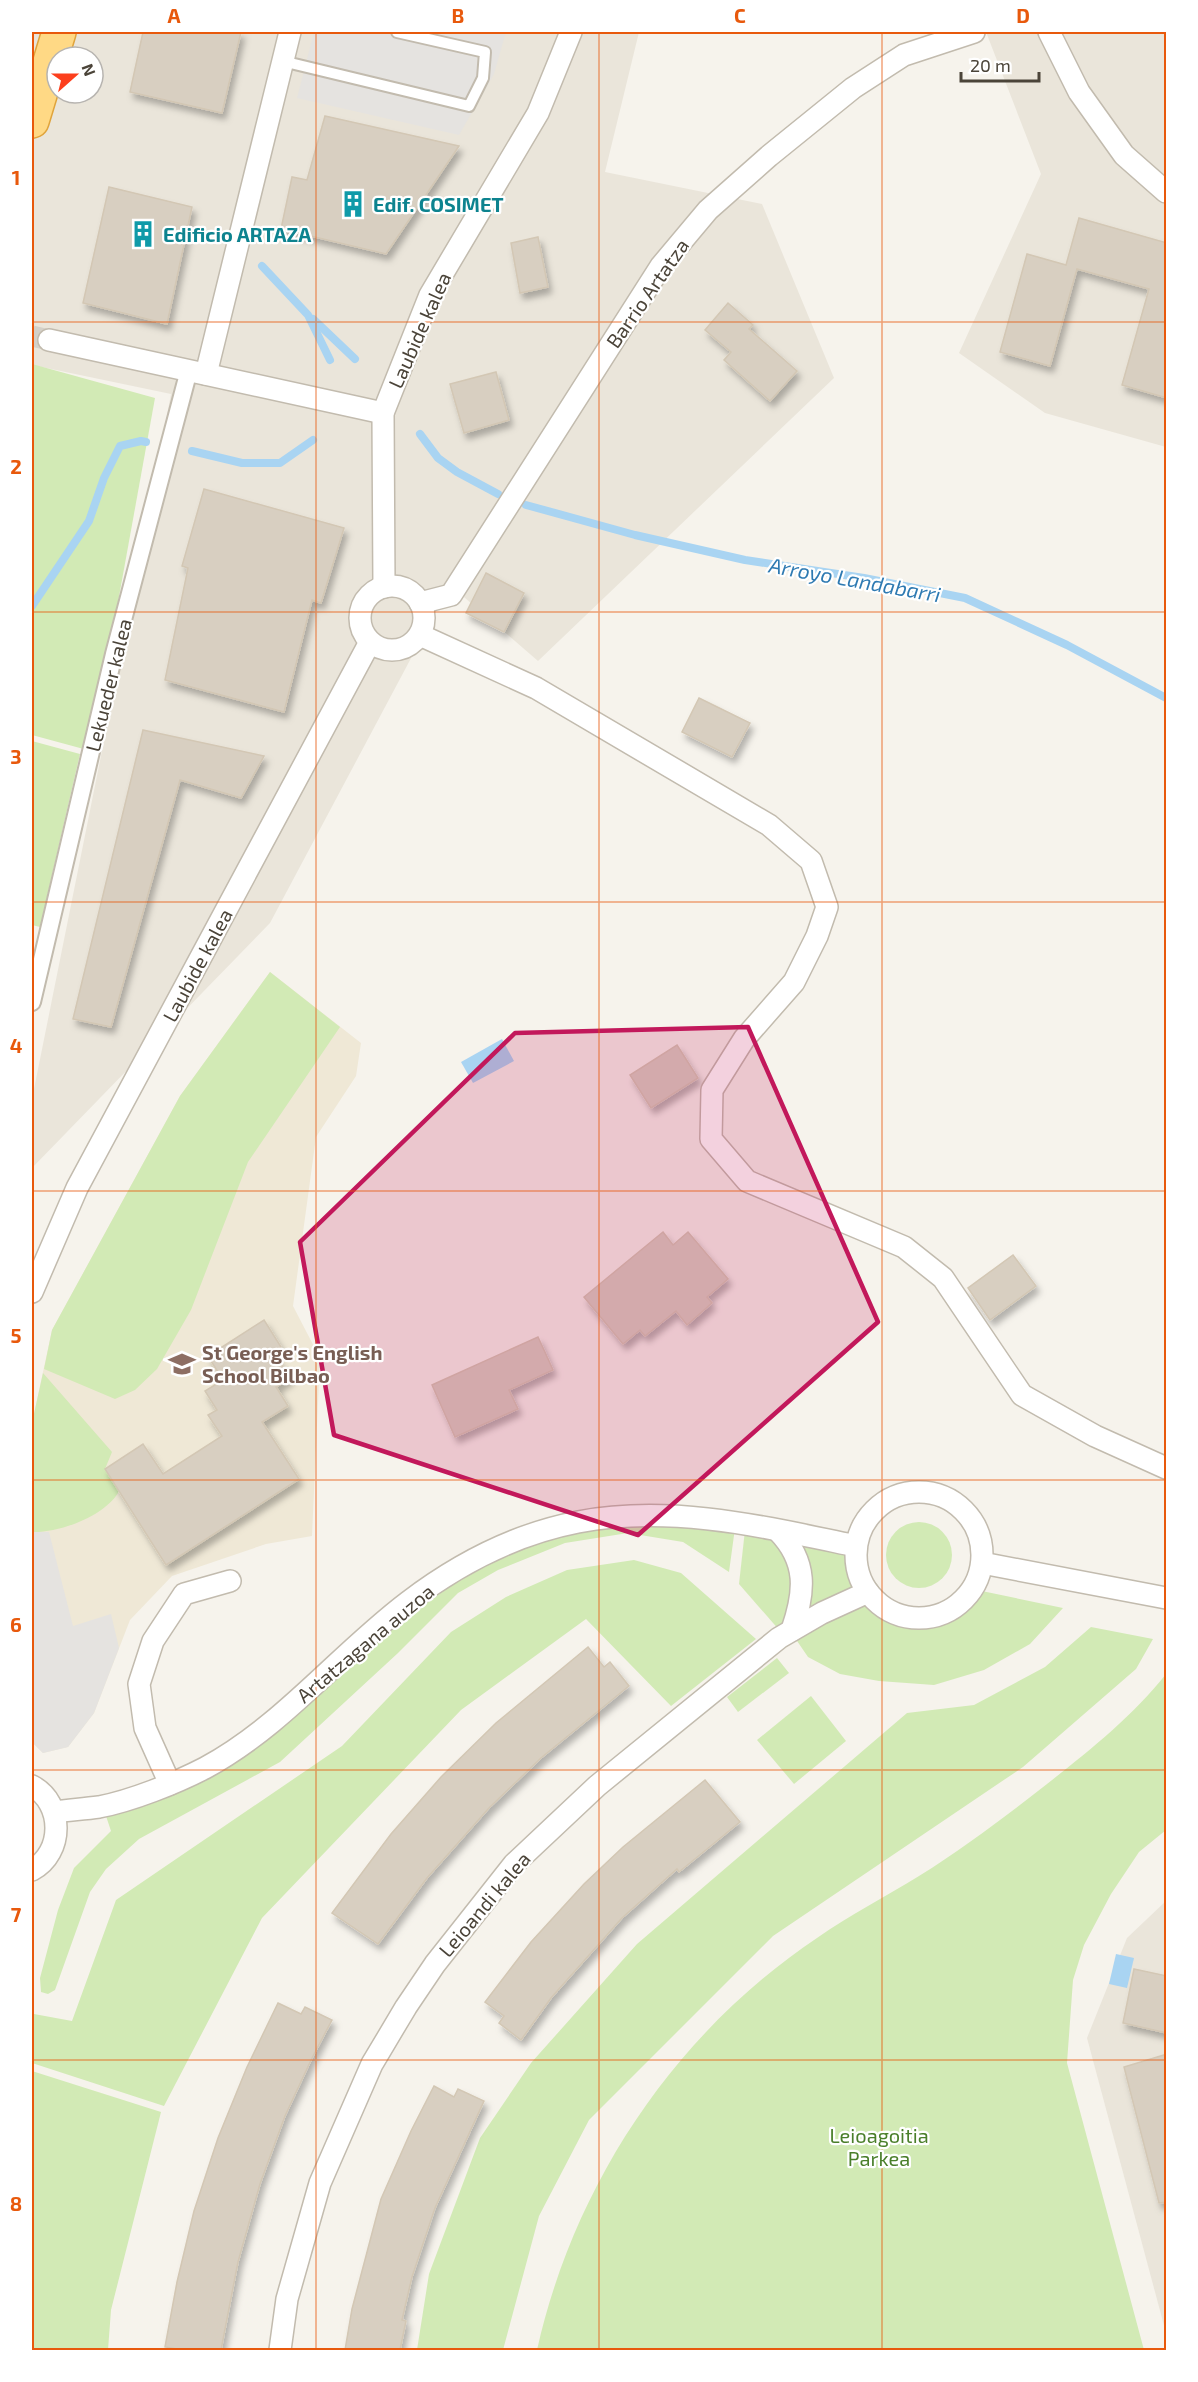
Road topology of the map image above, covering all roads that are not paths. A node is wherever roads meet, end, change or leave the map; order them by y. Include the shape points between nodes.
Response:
1 (58, 32) edge
2 (290, 32) edge
3 (397, 32) edge
4 (572, 32) edge
5 (974, 32) edge
6 (1049, 32) edge
7 (282, 61) junction
8 (32, 121) edge
9 (1167, 192) edge
10 (49, 340) tunnel mouth
11 (198, 372) junction
12 (383, 413) junction
13 (384, 587) junction
14 (420, 603) junction
15 (420, 634) junction
16 (370, 642) junction
17 (32, 1002) edge
18 (32, 1292) edge
19 (1167, 1468) edge
20 (778, 1531) junction
21 (856, 1546) junction
22 (982, 1563) junction
23 (230, 1581) dead end
24 (868, 1592) junction
25 (1167, 1598) edge
26 (792, 1630) junction
27 (170, 1784) junction
28 (32, 1786) edge
29 (54, 1812) junction
30 (32, 1870) edge
31 (280, 2350) edge

1 - 8 highway
2 - 7 street
3 - 7 lane via 485,52 483,78 469,106
4 - 12 street, Laubide kalea via 538,113 430,295
5 - 14 street, Barrio Artatza via 904,55 854,88 708,210 661,266 451,595
6 - 9 street via 1079,92 1124,155
7 - 11 street
10 - 11 street
11 - 12 street
11 - 17 street, Lekueder kalea via 114,654
12 - 13 street, Laubide kalea
13 - 14 street via 405,589
13 - 16 street via 367,597 359,615 363,634
14 - 15 street via 424,614
15 - 16 street via 406,648 396,651 377,648
15 - 19 street via 536,688 769,825 811,861 827,907 817,936 794,982 744,1039 712,1089 711,1139 747,1181 904,1248 943,1278 1022,1395 1095,1436
16 - 18 street, Laubide kalea via 77,1188
20 - 21 street, Artatzagana auzoa
20 - 26 street via 788,1541 801,1570 800,1608
20 - 27 street, Artatzagana auzoa via 699,1517 648,1515 580,1522 532,1534 457,1568 415,1597 274,1720 214,1762
21 - 22 street via 864,1522 880,1503 903,1493 928,1491 951,1500 970,1516 981,1539
21 - 24 street via 860,1578
22 - 24 street via 967,1597 935,1616 898,1615 881,1606
22 - 25 street
23 - 27 street via 184,1594 153,1641 139,1684 145,1728
24 - 26 street, Leioandi kalea
26 - 31 street, Leioandi kalea via 597,1786 514,1864 435,1964 372,2064 320,2182 287,2299
27 - 29 street, Artatzagana auzoa via 99,1807
28 - 29 street
29 - 30 street via 54,1843 47,1857

